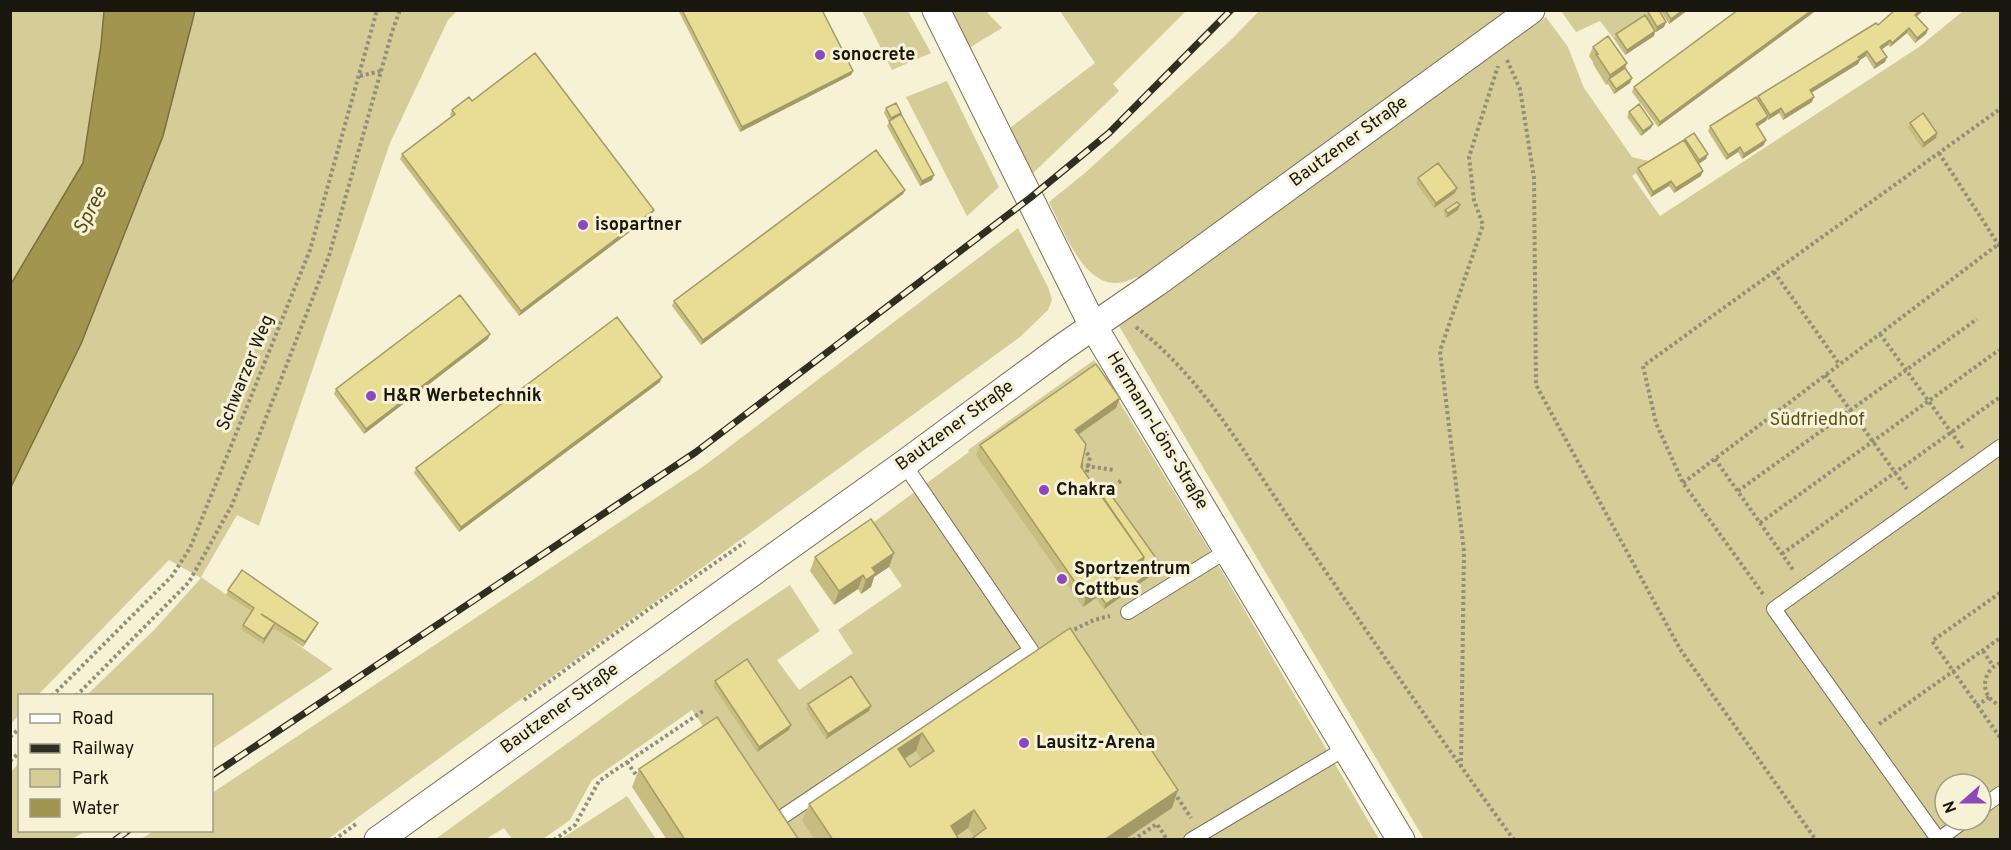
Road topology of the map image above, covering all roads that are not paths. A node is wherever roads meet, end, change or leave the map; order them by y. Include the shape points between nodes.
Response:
1 (936, 10) edge
2 (1530, 10) edge
3 (1093, 326) junction
4 (2001, 447) edge
5 (904, 464) junction
6 (1228, 550) junction
7 (1128, 612) road end
8 (1346, 748) junction
9 (785, 815) edge
10 (1938, 839) edge
11 (378, 840) edge
12 (1191, 840) edge
13 (1401, 840) edge

1 - 3 street, Hermann-Löns-Straße
2 - 3 street, Bautzener Straße via 1500,42
3 - 5 street, Bautzener Straße
3 - 6 street, Hermann-Löns-Straße
4 - 10 lane via 1774,609
5 - 9 lane via 1031,650
5 - 11 street, Bautzener Straße
6 - 7 lane
6 - 8 street, Hermann-Löns-Straße
8 - 12 lane
8 - 13 street, Hermann-Löns-Straße

